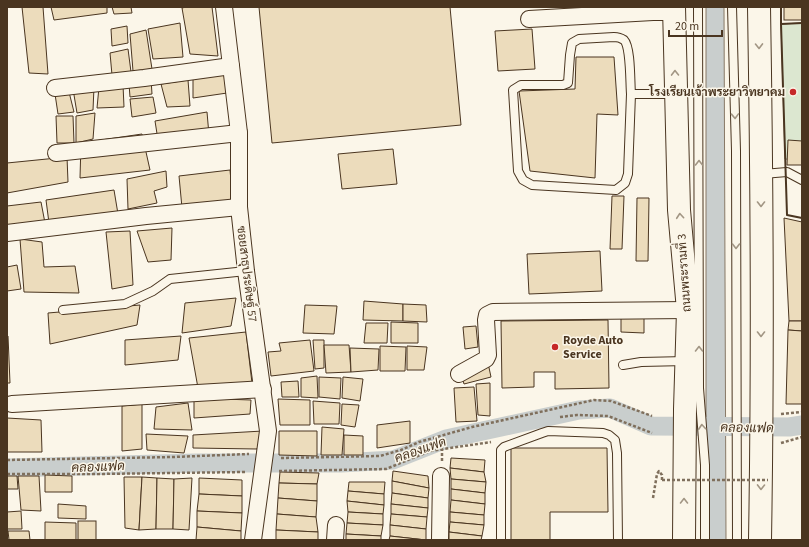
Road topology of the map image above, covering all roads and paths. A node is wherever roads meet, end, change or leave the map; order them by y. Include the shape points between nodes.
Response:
1 (224, 7) edge
2 (698, 7) edge
3 (732, 7) edge
4 (759, 7) edge
5 (674, 10) edge
6 (529, 19) dead end
7 (231, 66) junction
8 (55, 88) dead end
9 (631, 94) junction
10 (676, 94) junction
11 (239, 133) junction
12 (56, 153) dead end
13 (761, 174) junction
14 (802, 180) edge
15 (239, 207) junction
16 (7, 233) edge
17 (246, 271) junction
18 (63, 310) dead end
19 (688, 310) junction
20 (687, 361) junction
21 (623, 365) dead end
22 (459, 374) dead end
23 (263, 389) junction
24 (12, 404) dead end
25 (769, 412) junction
26 (802, 412) edge
27 (652, 416) dead end
28 (558, 417) dead end
29 (652, 433) dead end
30 (802, 436) edge
31 (495, 441) dead end
32 (768, 446) junction
33 (7, 460) edge
34 (264, 461) junction
35 (7, 474) edge
36 (441, 476) dead end
37 (768, 480) dead end
38 (653, 498) dead end
39 (254, 540) edge
40 (440, 540) edge
41 (501, 540) edge
42 (618, 540) edge
43 (684, 540) edge
44 (705, 540) edge
45 (737, 540) edge
46 (760, 540) edge

1 - 7 street, ซอยสาธุประดิษฐ์ 57
44 -> 2 lane via 705,465 698,388
3 -> 45 lane via 736,151
4 -> 13 main road
5 - 6 street
10 -> 5 main road, ถนนพระรามที่ 3
7 - 8 street
7 - 11 street, ซอยสาธุประดิษฐ์ 57
9 - 9 lane via 628,174 625,183 616,190 532,185 523,180 518,172 513,90 521,85 568,83 572,43 579,39 614,37 624,40 628,47
9 - 10 lane
19 -> 10 main road, ถนนพระรามที่ 3 via 679,210
11 - 12 street
11 - 15 street, ซอยสาธุประดิษฐ์ 57
13 - 14 lane via 788,172
13 -> 25 main road
15 - 16 street
15 - 17 street, ซอยสาธุประดิษฐ์ 57
17 - 18 lane via 170,279 153,291 125,304
17 - 23 street, ซอยสาธุประดิษฐ์ 57
19 - 20 main road, ถนนพระรามที่ 3
19 - 22 street via 493,312 487,315 486,320 486,359
20 - 21 lane
43 -> 20 main road, ถนนพระรามที่ 3
23 - 24 street
23 - 34 street, ซอยสาธุประดิษฐ์ 57 via 268,431
25 - 26 path
25 - 32 main road
27 - 34 path via 611,401 594,400 472,427 380,456 276,458
28 - 29 path via 608,416
30 - 32 path
31 - 34 path via 430,451 386,469
32 -> 46 main road
33 - 34 path via 173,457
34 - 35 path via 97,474
34 - 39 street, ซอยสาธุประดิษฐ์ 57
36 - 40 street
37 - 38 path, bridge via 662,480 659,471
41 - 42 lane via 501,450 542,432 548,432 603,433 615,440 618,460

